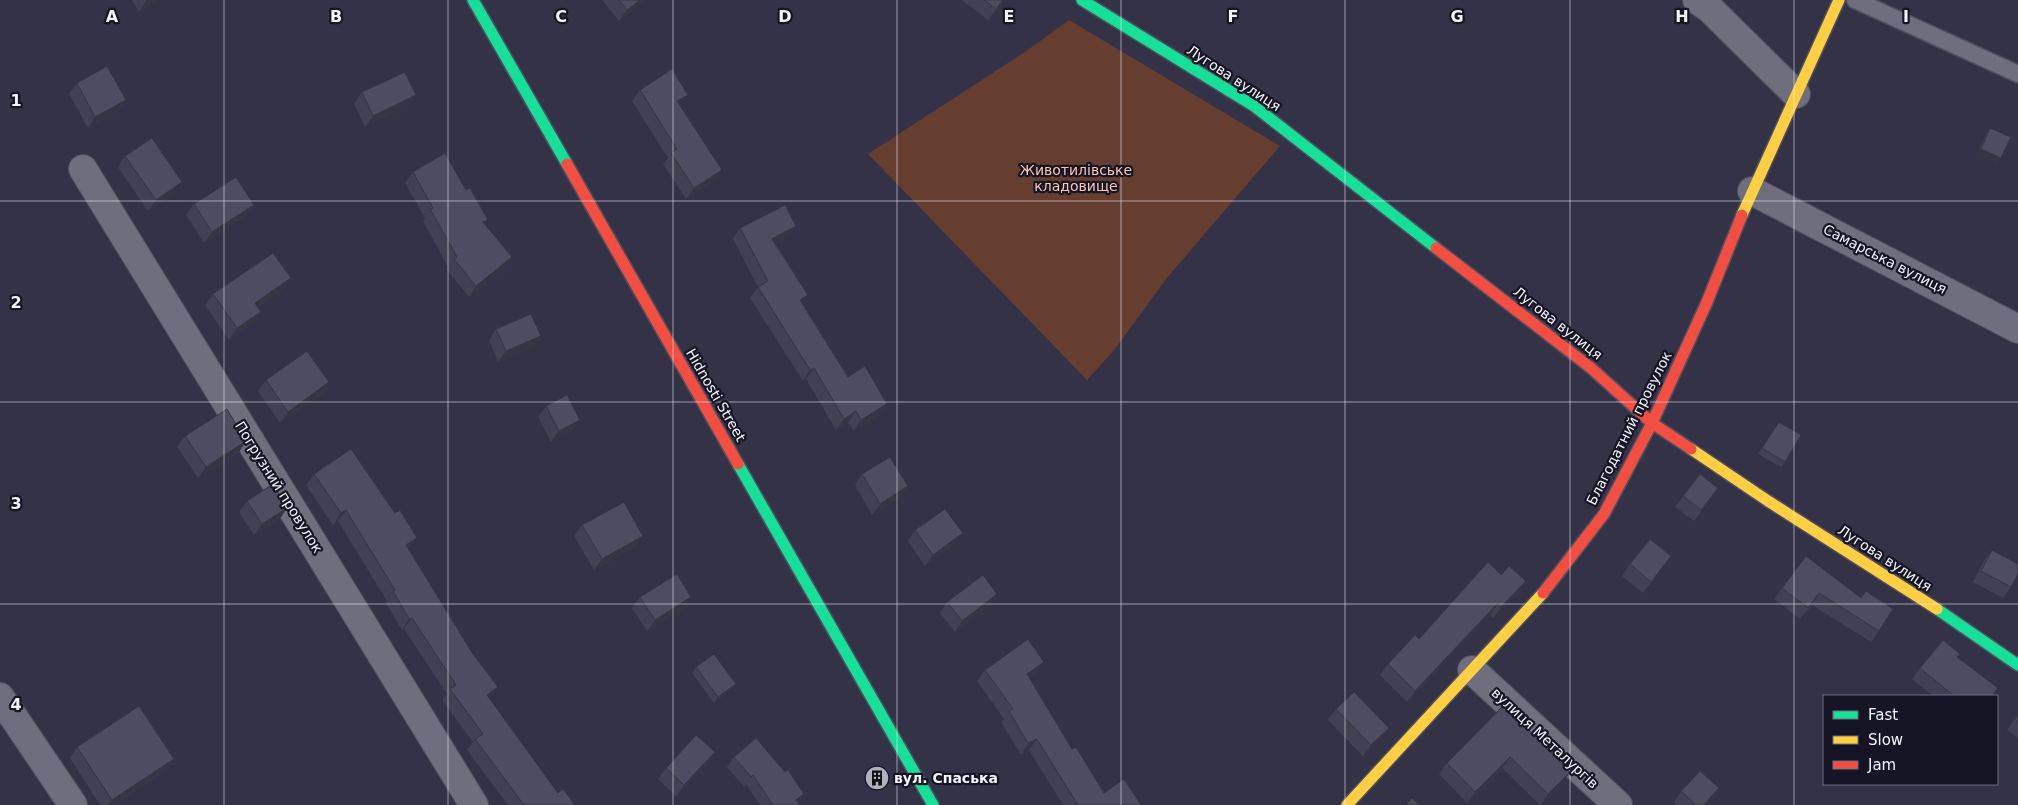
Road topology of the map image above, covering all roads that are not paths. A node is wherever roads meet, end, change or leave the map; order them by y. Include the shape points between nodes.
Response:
1 (473, 0) edge
2 (1082, 0) edge
3 (1697, 0) edge
4 (1839, 0) edge
5 (1855, 0) edge
6 (2018, 74) edge
7 (1796, 94) junction
8 (83, 170) dead end
9 (1752, 191) junction
10 (2018, 329) edge
11 (1652, 423) junction
12 (2018, 665) edge
13 (1472, 670) junction
14 (0, 698) edge
15 (73, 805) edge
16 (474, 805) edge
17 (933, 805) edge
18 (1347, 805) edge
19 (1618, 805) edge

1 - 17 street, Hidnosti Street
2 - 11 street, Лугова вулиця via 1254,106 1591,368
3 - 7 street
4 - 7 street, Благодатний провулок
5 - 6 lane
7 - 9 street, Благодатний провулок
8 - 16 street, Погрузний провулок
9 - 10 street, Самарська вулиця
9 - 11 street, Благодатний провулок via 1707,302
11 - 12 street, Лугова вулиця
11 - 13 street, Благодатний провулок via 1604,514 1539,599
13 - 18 street, Благодатний провулок
13 - 19 street, вулиця Металургів
14 - 15 street

